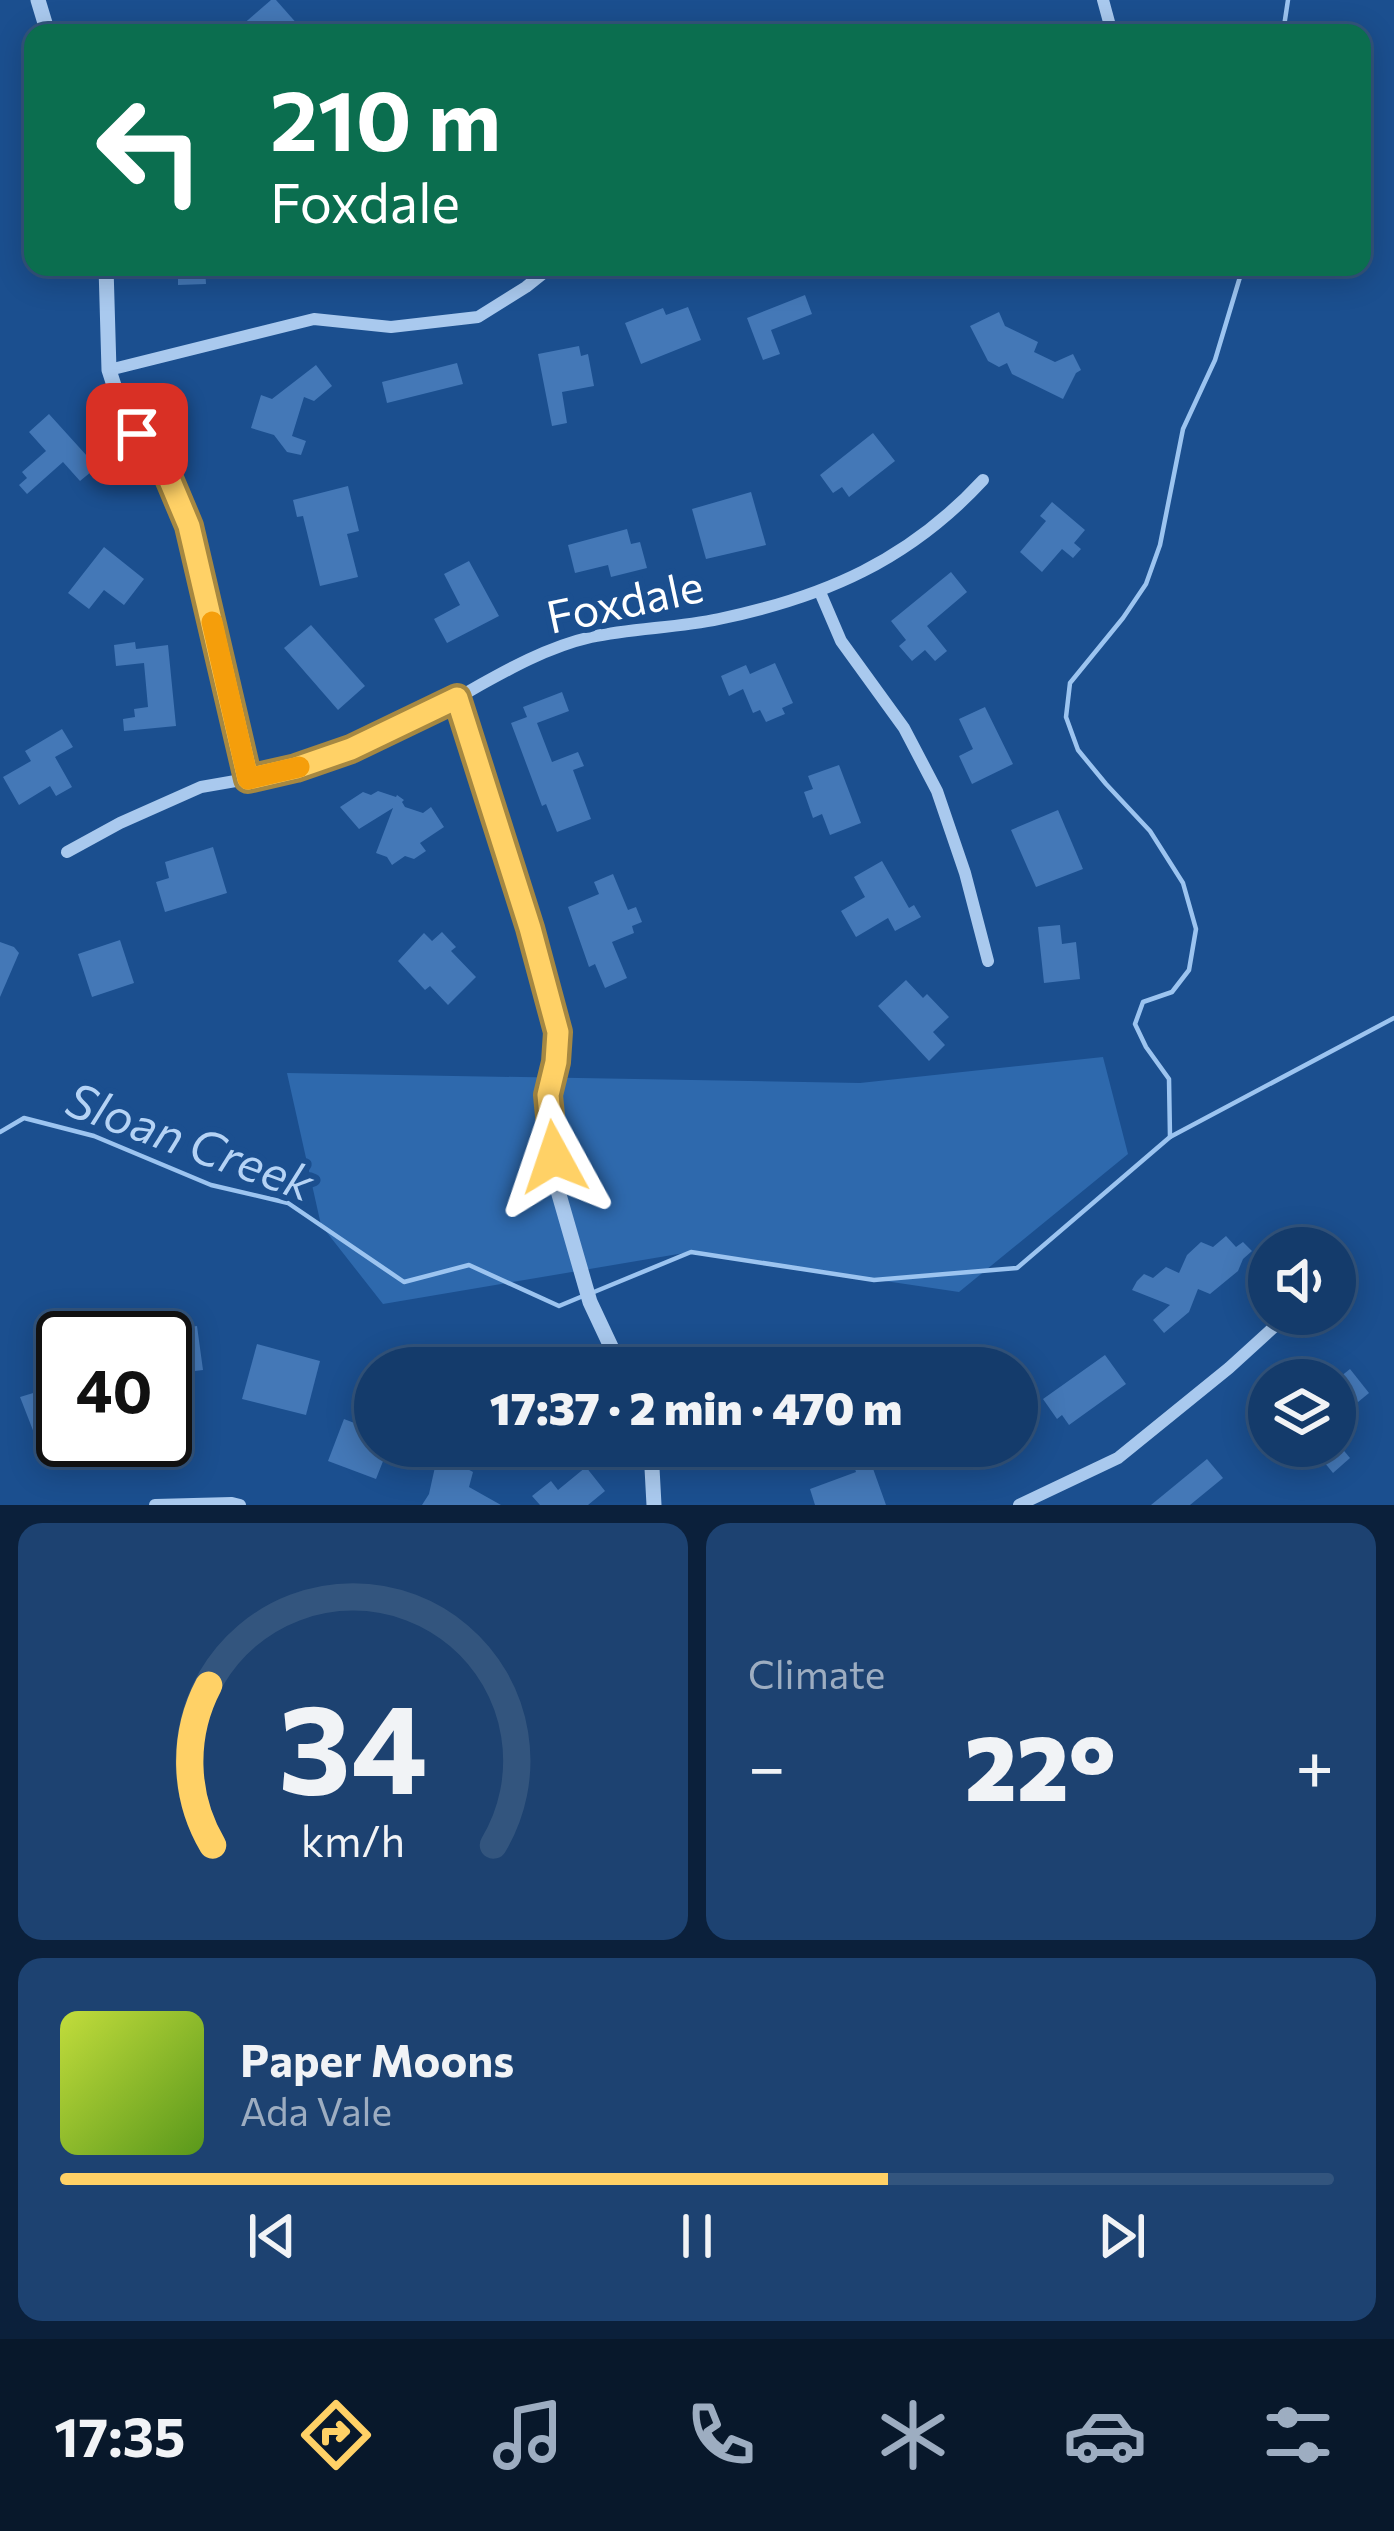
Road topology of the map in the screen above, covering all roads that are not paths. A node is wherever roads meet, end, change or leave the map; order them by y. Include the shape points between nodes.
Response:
1 (106, 276) edge
2 (537, 276) edge
3 (109, 370) junction
4 (983, 480) dead end
5 (820, 592) junction
6 (457, 698) junction
7 (248, 779) junction
8 (67, 852) dead end
9 (988, 961) dead end
10 (1265, 1335) edge
11 (611, 1347) edge
12 (652, 1467) edge
13 (155, 1505) edge
14 (240, 1505) edge
15 (654, 1505) edge
16 (1019, 1505) edge

1 - 3 street
2 - 3 street via 478,316 391,327 314,319
3 - 7 street via 189,526
4 - 5 street, Foxdale via 900,552
5 - 6 street, Foxdale via 717,620 588,638 519,663
5 - 9 street via 841,640 937,791
6 - 7 street, Foxdale via 351,749
6 - 11 street via 558,1032 548,1095 558,1191
7 - 8 street, Foxdale via 201,787
10 - 16 street via 1118,1457
12 - 15 street
13 - 14 street

